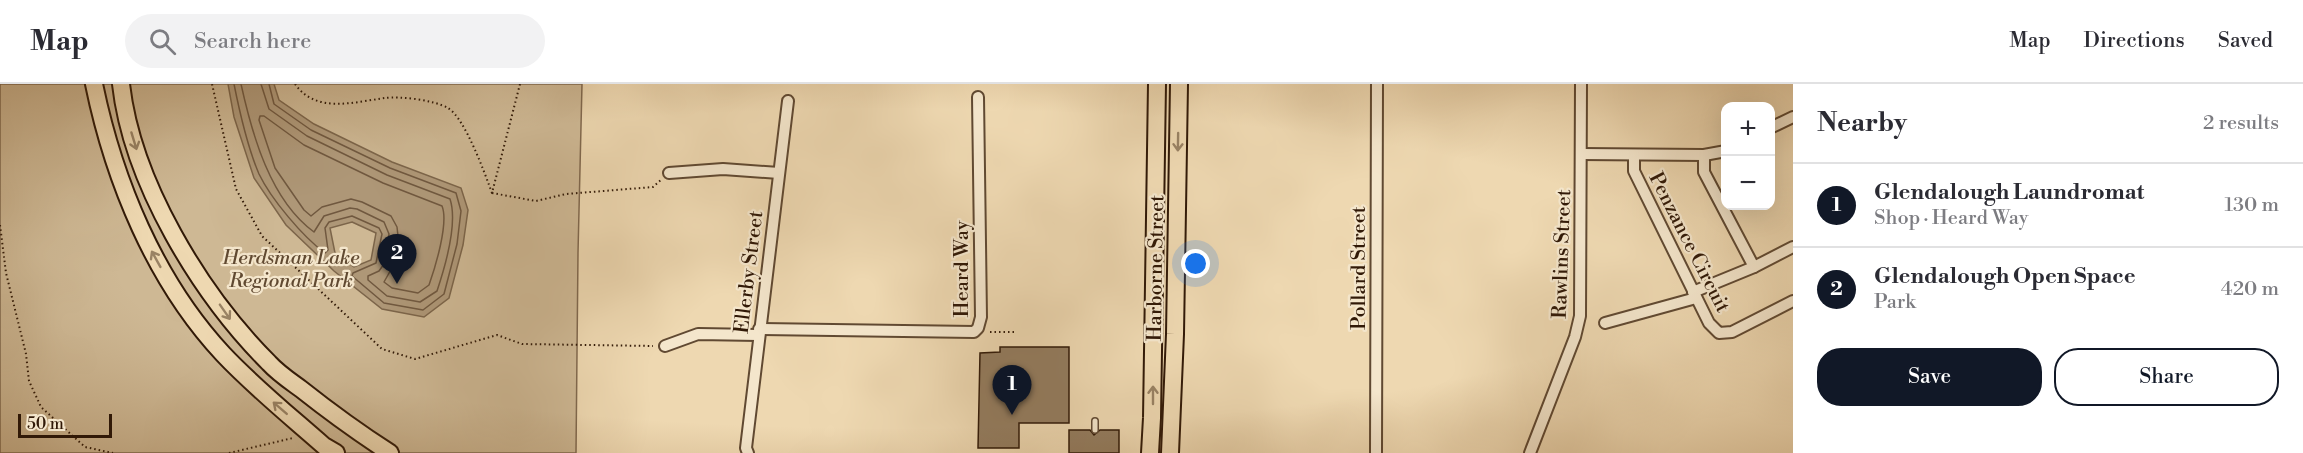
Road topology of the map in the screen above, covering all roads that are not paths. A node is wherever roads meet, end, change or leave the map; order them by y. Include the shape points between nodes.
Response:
1 (94, 84) edge
2 (121, 84) edge
3 (1157, 84) edge
4 (1179, 84) edge
5 (1377, 84) edge
6 (1581, 84) edge
7 (978, 97) dead end
8 (788, 101) dead end
9 (1793, 117) edge
10 (1775, 126) edge
11 (1721, 152) edge
12 (1581, 154) junction
13 (1634, 155) junction
14 (1704, 155) junction
15 (669, 173) road end
16 (779, 173) junction
17 (1793, 247) edge
18 (1754, 267) junction
19 (1694, 295) junction
20 (1793, 301) edge
21 (1605, 323) dead end
22 (759, 332) junction
23 (665, 346) road end
24 (1095, 421) dead end
25 (1095, 430) dead end
26 (746, 451) edge
27 (336, 453) edge
28 (390, 453) edge
29 (1150, 453) edge
30 (1170, 453) edge
31 (1376, 453) edge
32 (1530, 453) edge

27 -> 1 main road via 250,382 199,326 173,288 125,191
2 -> 28 main road via 136,148 153,195 186,258 232,322 270,365 345,424
29 -> 3 main road, Harborne Street
4 -> 30 main road, Harborne Street via 1176,334
5 - 31 street, Pollard Street
6 - 12 street, Rawlins Street
7 - 22 street, Heard Way via 981,317 974,332
8 - 16 street, Ellerby Street
9 - 10 street
11 - 14 street, Penzance Circuit
12 - 13 street, Penzance Circuit
12 - 32 street, Rawlins Street via 1580,316
13 - 14 street, Penzance Circuit
13 - 19 street, Penzance Circuit via 1634,171
14 - 18 street via 1704,172
15 - 16 street via 723,169
16 - 22 street, Ellerby Street
17 - 18 street
18 - 19 street
19 - 20 street, Penzance Circuit via 1719,333 1732,332
19 - 21 street
22 - 23 street, Heard Way via 698,334
22 - 26 street, Ellerby Street
24 - 25 lane

